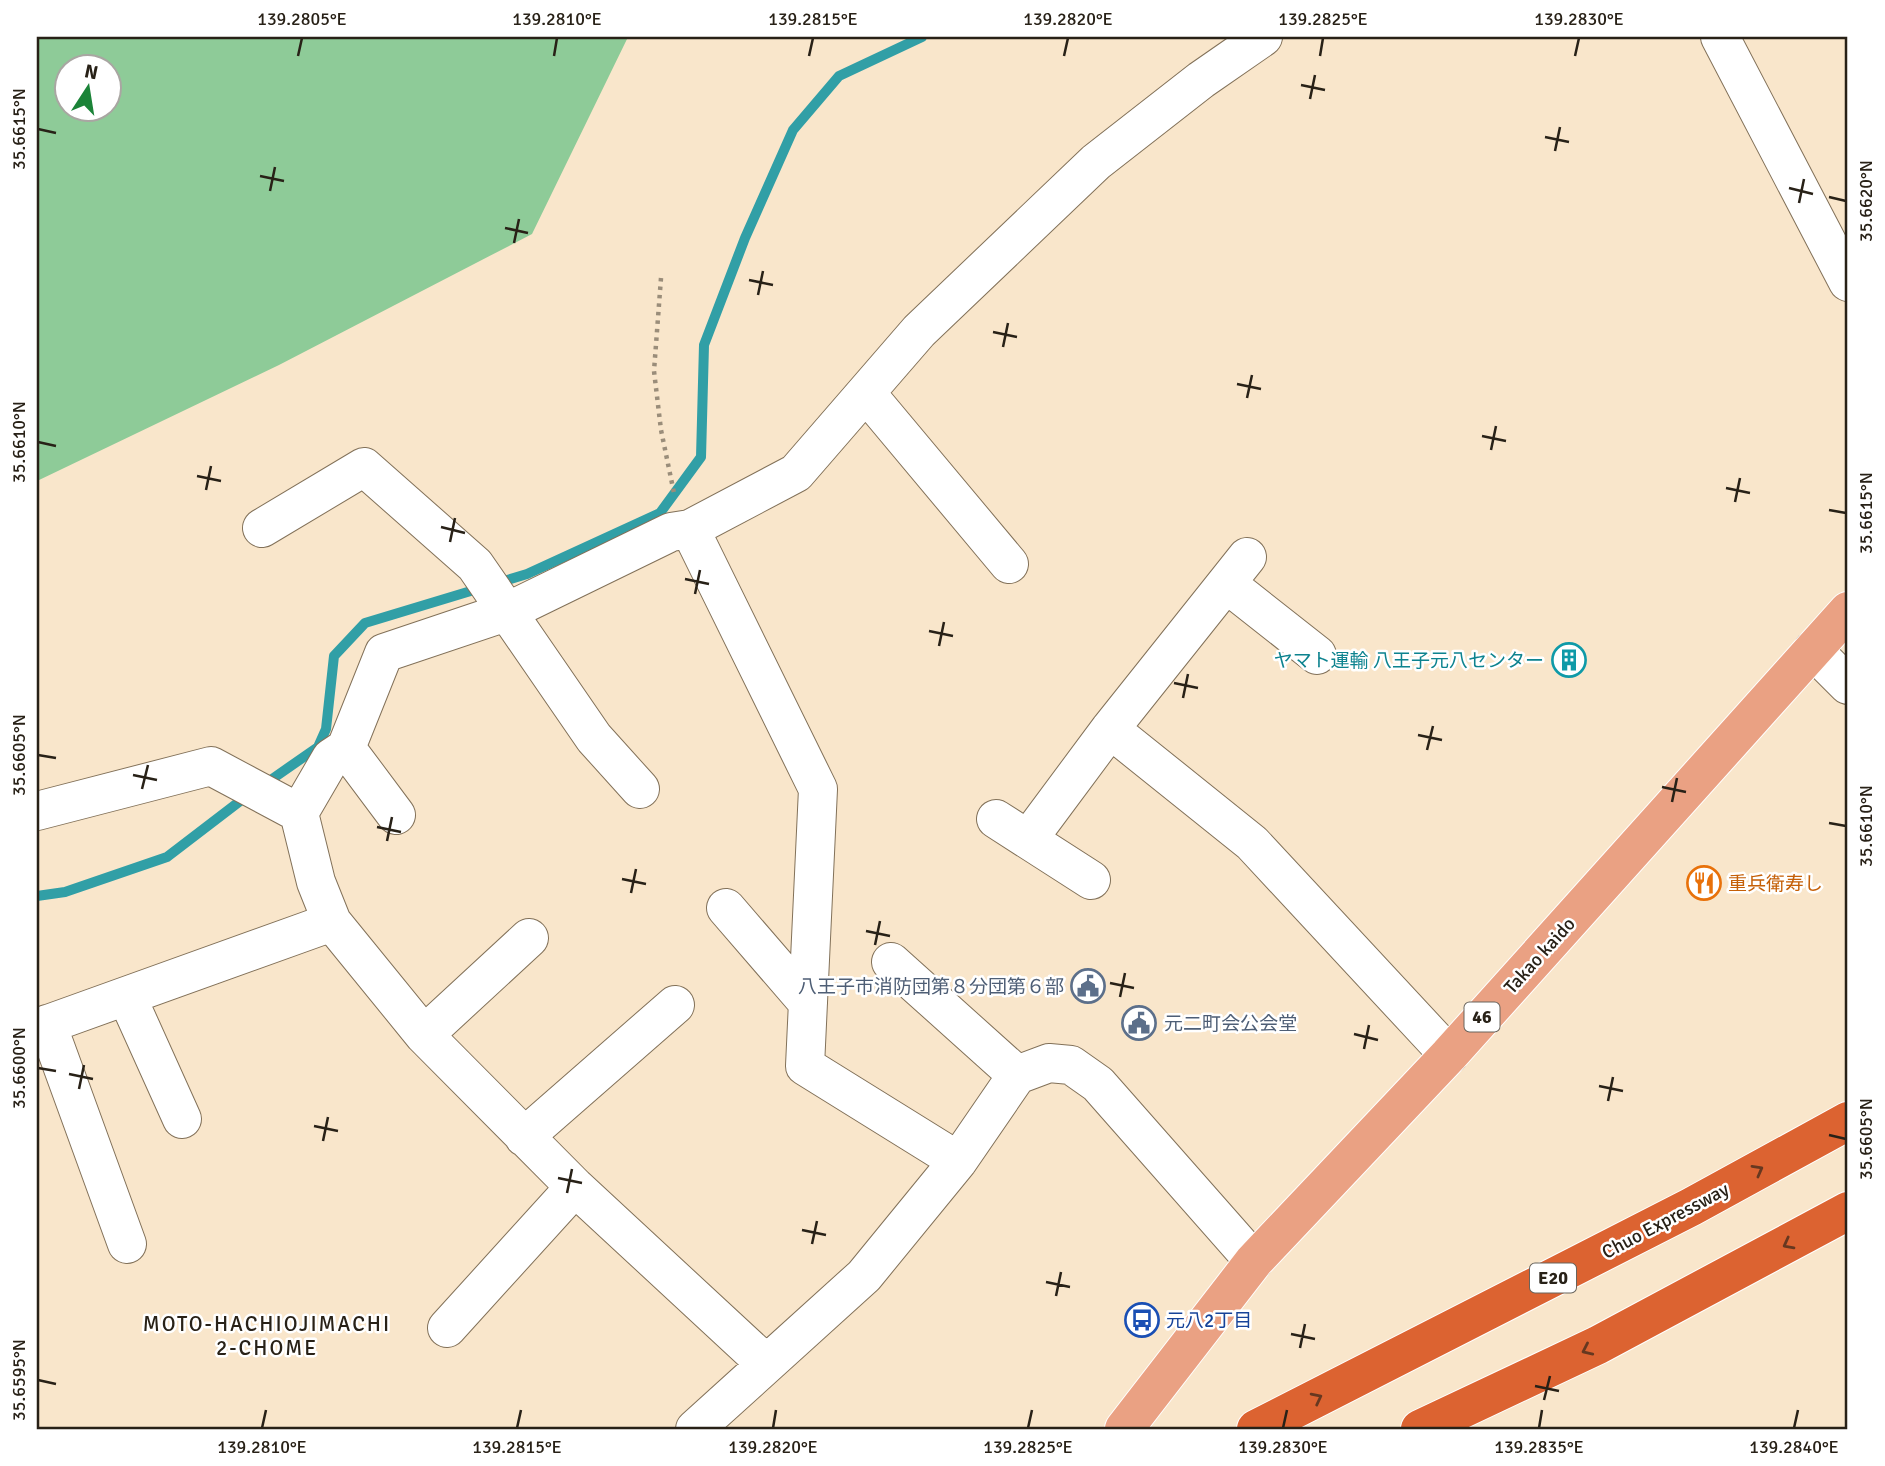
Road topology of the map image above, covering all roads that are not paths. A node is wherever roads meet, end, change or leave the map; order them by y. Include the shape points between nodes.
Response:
1 (1263, 37) edge
2 (1730, 40) edge
3 (1848, 282) edge
4 (866, 393) junction
5 (262, 528) dead end
6 (690, 529) junction
7 (1009, 564) dead end
8 (503, 605) junction
9 (1848, 611) edge
10 (1813, 650) junction
11 (1317, 655) dead end
12 (1848, 685) edge
13 (1110, 729) junction
14 (346, 748) junction
15 (640, 789) dead end
16 (287, 806) junction
17 (37, 811) edge
18 (396, 815) dead end
19 (996, 819) dead end
20 (1029, 838) junction
21 (1091, 880) dead end
22 (726, 908) dead end
23 (332, 922) junction
24 (529, 939) dead end
25 (891, 962) dead end
26 (127, 997) junction
27 (808, 1003) junction
28 (675, 1005) dead end
29 (42, 1026) edge
30 (424, 1035) junction
31 (1449, 1055) junction
32 (1017, 1075) junction
33 (182, 1119) dead end
34 (1848, 1121) edge
35 (524, 1137) junction
36 (958, 1161) junction
37 (575, 1187) junction
38 (1848, 1211) edge
39 (127, 1244) dead end
40 (1254, 1262) junction
41 (447, 1328) dead end
42 (765, 1363) junction
43 (695, 1429) edge
44 (1124, 1429) edge
45 (1256, 1429) edge
46 (1420, 1429) edge

1 - 4 street via 1096,162 919,331
2 - 3 street
4 - 6 street via 796,473
4 - 7 street
5 - 8 street via 364,467 475,565
6 - 8 street via 671,532
6 - 27 street via 818,789
8 - 14 street via 384,653
8 - 15 street via 594,738
9 - 10 main road, Takao kaido / 46
10 - 12 street
10 - 31 main road, Takao kaido / 46
11 - 13 street via 1237,571
13 - 20 street
13 - 31 street via 1252,843
14 - 16 street
14 - 18 street
16 - 17 street via 211,766
16 - 23 street
19 - 20 street
20 - 21 street
22 - 27 street
23 - 26 street
23 - 30 street
24 - 30 street
25 - 32 street
26 - 29 street
26 - 33 street
27 - 36 street via 805,1066
28 - 35 street
29 - 39 street
30 - 35 street
31 - 40 main road, Takao kaido / 46
32 - 36 street
32 - 40 street via 1049,1063 1071,1065 1098,1084
45 -> 34 highway, Chuo Expressway / E20 via 1691,1208
35 - 37 street
36 - 42 street via 864,1276
37 - 41 street
37 - 42 street
38 -> 46 highway via 1598,1345
40 - 44 main road, Takao kaido / 46
42 - 43 street

